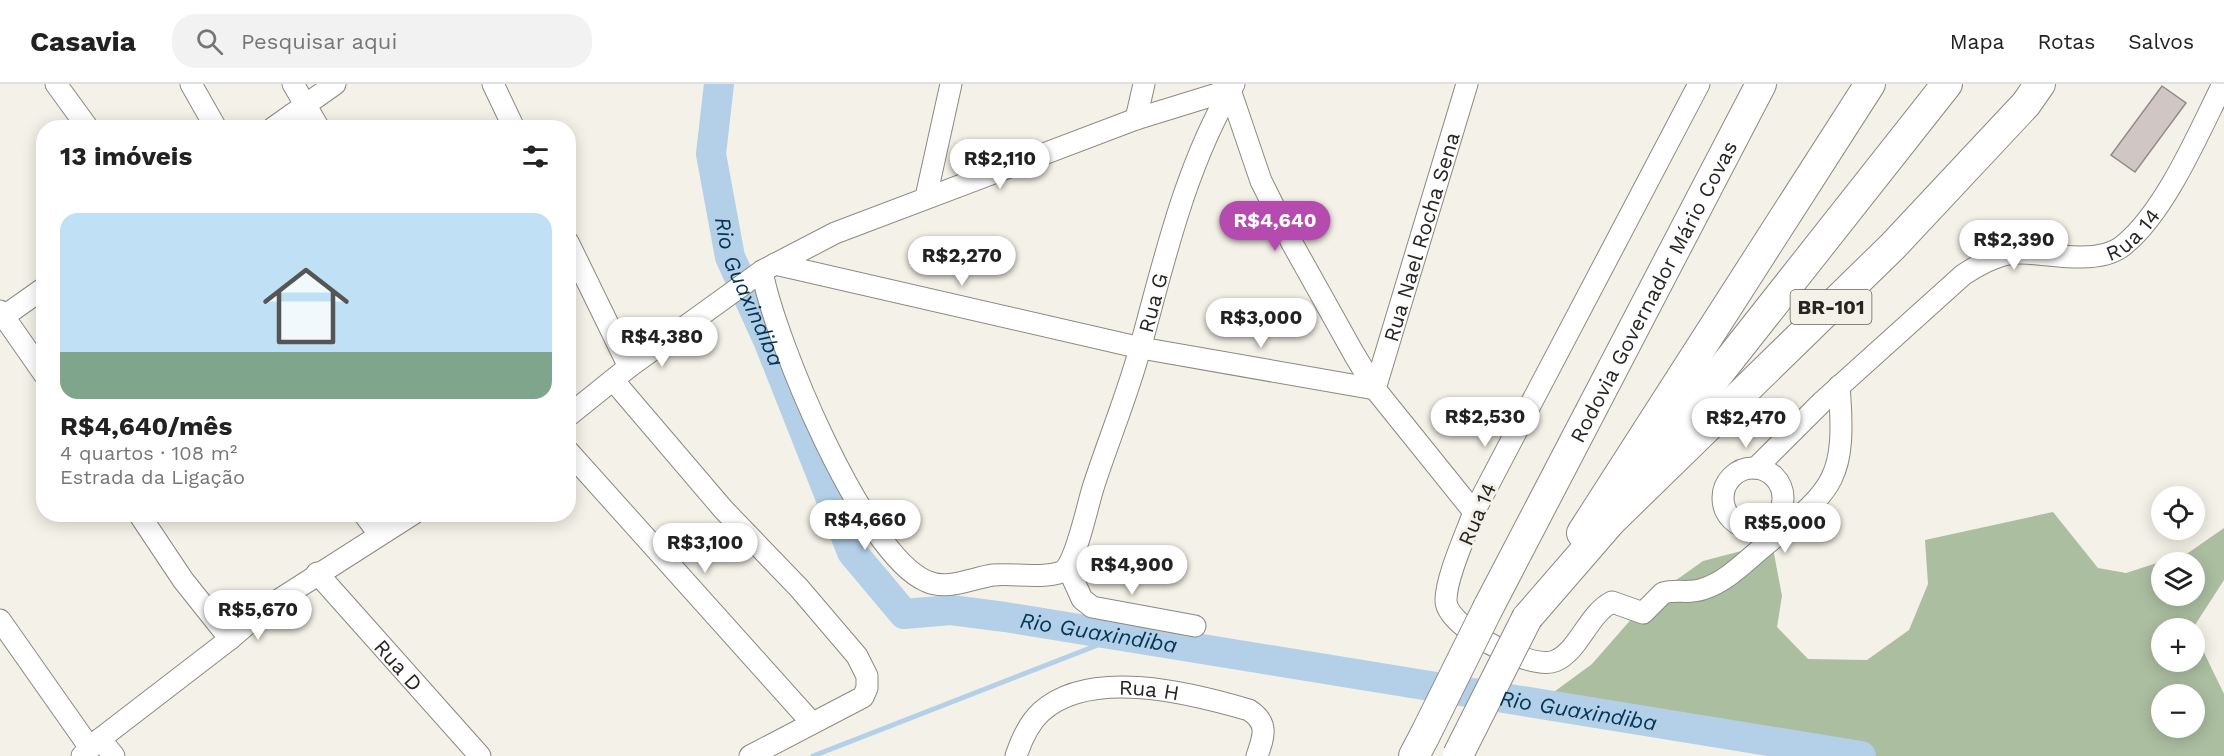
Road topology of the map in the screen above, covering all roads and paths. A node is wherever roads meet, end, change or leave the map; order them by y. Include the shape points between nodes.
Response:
1 (56, 84) edge
2 (191, 84) edge
3 (293, 84) edge
4 (335, 84) edge
5 (493, 84) edge
6 (951, 84) edge
7 (1144, 84) edge
8 (1467, 84) edge
9 (1699, 84) edge
10 (1761, 84) edge
11 (1870, 84) edge
12 (1947, 84) edge
13 (2040, 84) edge
14 (2223, 84) edge
15 (1232, 87) edge
16 (305, 106) junction
17 (1136, 119) junction
18 (82, 120) edge
19 (211, 120) edge
20 (285, 120) edge
21 (314, 120) edge
22 (509, 120) edge
23 (926, 196) junction
24 (576, 262) edge
25 (755, 277) junction
26 (36, 293) edge
27 (1, 315) edge
28 (1141, 348) junction
29 (36, 363) edge
30 (621, 374) junction
31 (1839, 386) junction
32 (1375, 389) junction
33 (576, 410) edge
34 (576, 460) edge
35 (1756, 468) dead end
36 (1474, 512) junction
37 (144, 522) edge
38 (370, 522) edge
39 (399, 522) edge
40 (379, 534) junction
41 (1068, 568) junction
42 (317, 573) junction
43 (1527, 618) junction
44 (0, 620) edge
45 (1195, 626) dead end
46 (230, 639) junction
47 (812, 723) junction
48 (1419, 746) edge
49 (91, 748) edge
50 (1018, 751) edge
51 (1458, 755) edge
52 (114, 756) edge
53 (480, 756) edge
54 (750, 756) edge
55 (1257, 756) edge

1 - 18 street
2 - 19 street
3 - 16 street
4 - 16 street
5 - 22 street
6 - 23 street
7 - 17 street
8 - 32 street, Rua Nael Rocha Sena
9 - 36 street, Rua 14
10 - 48 highway, Rodovia Governador Mário Covas, bridge
11 - 43 highway, BR-101
12 - 43 highway, BR-101
13 - 43 highway, BR-101 via 2026,104 1893,246 1611,521
14 - 31 street, Rua 14 via 2157,207 2124,245 2095,255 2014,252 1992,257 1963,275
15 - 17 street
15 - 28 street, Rua G via 1203,143 1160,270
15 - 32 street via 1261,182
16 - 20 street
16 - 21 street
17 - 23 street
23 - 25 street via 835,233
24 - 30 street
25 - 28 street
25 - 30 street
25 - 41 street via 826,445 879,537 905,567 925,581 942,585 991,575 1056,574
26 - 27 street
27 - 29 street
28 - 32 street
28 - 41 street, Rua G
30 - 33 street
30 - 47 street via 723,509 799,588 863,665 868,684 863,697
31 - 35 street, Rua 14
31 - 36 street, Rua 14 via 1842,424 1834,473 1819,500 1801,518 1711,586 1693,592 1666,592 1643,613 1617,602 1608,604 1563,656 1548,663 1525,659 1495,646 1453,617 1446,600
32 - 36 street
34 - 47 street
37 - 46 street via 183,580
38 - 40 street
39 - 40 street
40 - 42 street
41 - 45 street via 1082,599 1092,607
42 - 46 street
42 - 53 street, Rua D
43 - 51 highway, BR-101, bridge
44 - 49 street
46 - 49 street
47 - 54 street
49 - 52 street
50 - 55 street, Rua H via 1041,712 1067,696 1096,688 1141,688 1249,710 1264,727

